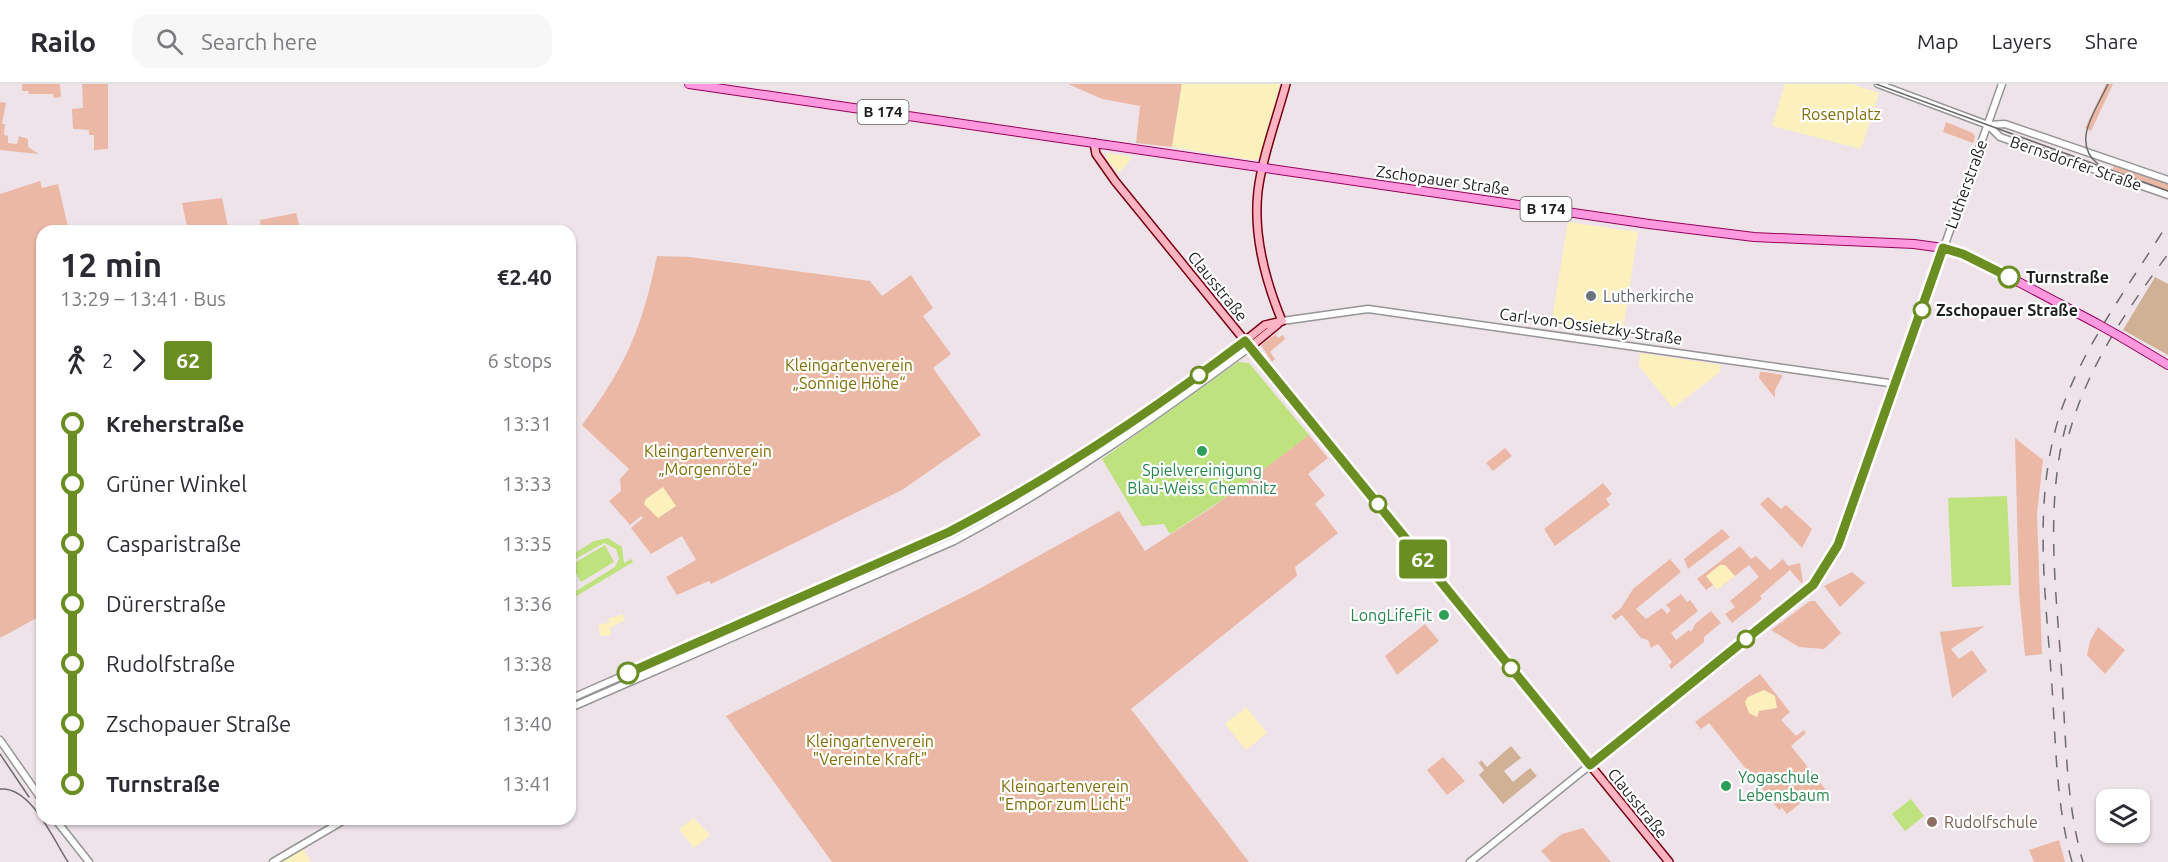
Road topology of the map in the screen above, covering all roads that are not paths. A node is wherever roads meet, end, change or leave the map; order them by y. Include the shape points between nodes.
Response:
1 (689, 84) edge
2 (1286, 84) edge
3 (1878, 84) edge
4 (2002, 84) edge
5 (1988, 125) junction
6 (1094, 143) junction
7 (1263, 168) junction
8 (2168, 180) edge
9 (2168, 195) edge
10 (1943, 248) junction
11 (1282, 321) junction
12 (1248, 344) junction
13 (2168, 364) edge
14 (1896, 384) junction
15 (576, 696) edge
16 (576, 705) edge
17 (0, 740) edge
18 (1590, 765) junction
19 (36, 791) edge
20 (61, 825) edge
21 (336, 825) edge
22 (89, 862) edge
23 (273, 862) edge
24 (1470, 862) edge
25 (1669, 862) edge

1 - 6 main road, Zschopauer Straße / B 174
2 - 7 main road
3 - 5 street, Bernsdorfer Straße
4 - 5 street, Lutherstraße
5 - 8 street, Bernsdorfer Straße via 2005,124
5 - 9 street, Bernsdorfer Straße via 2000,137
5 - 10 street, Lutherstraße
6 - 7 main road, Zschopauer Straße / B 174
6 - 12 main road, Clausstraße via 1099,160
7 - 10 main road, Zschopauer Straße / B 174 via 1746,236
7 - 11 main road via 1257,205 1260,246 1271,296
10 - 13 main road, Zschopauer Straße / B 174, bridge via 1979,261
10 - 14 street, Lutherstraße
11 - 12 main road, Carl-von-Ossietzky-Straße
11 - 14 street, Carl-von-Ossietzky-Straße via 1368,309
12 - 15 street, Carl-von-Ossietzky-Straße via 1099,445 985,514
12 - 16 street, Carl-von-Ossietzky-Straße via 1078,471 997,518 954,541
12 - 18 main road, Clausstraße
14 - 18 street, Lutherstraße via 1838,545 1813,585
17 - 19 street
18 - 24 street, Lutherstraße
18 - 25 main road, Clausstraße
20 - 22 street
21 - 23 street

